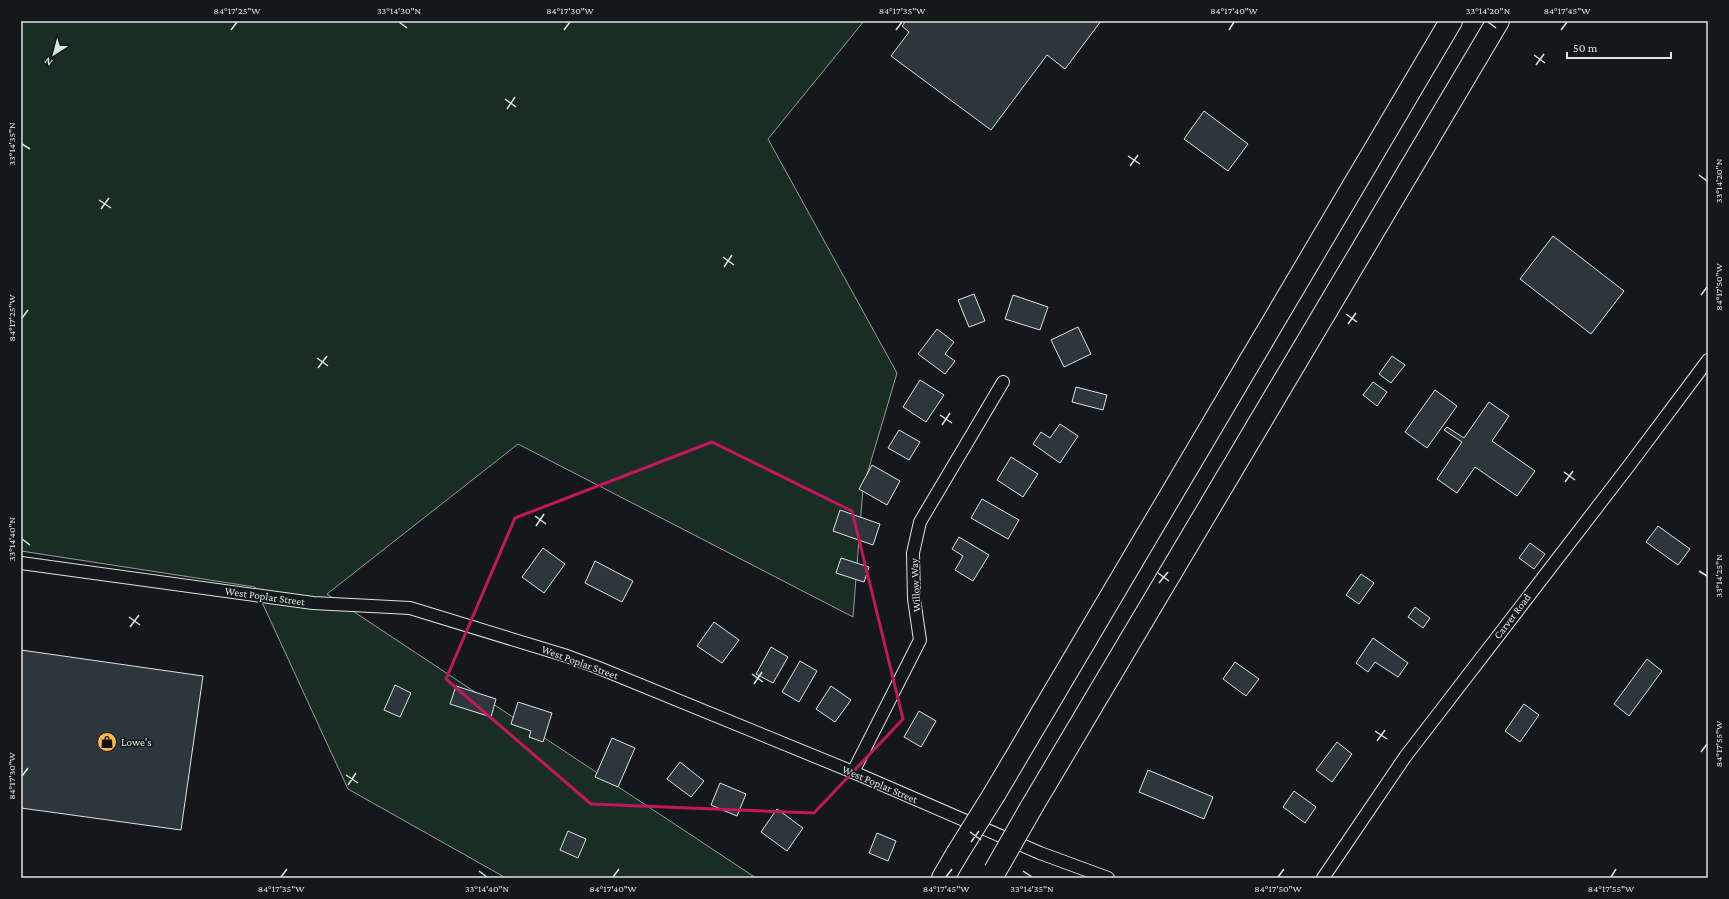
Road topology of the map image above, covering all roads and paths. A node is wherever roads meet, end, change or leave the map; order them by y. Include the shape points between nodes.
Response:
1 (1451, 21) edge
2 (1498, 21) edge
3 (1708, 360) edge
4 (1003, 382) dead end
5 (21, 563) edge
6 (852, 772) junction
7 (993, 874) edge
8 (943, 878) edge
9 (1108, 878) edge
10 (1323, 878) edge

1 - 8 highway, bridge
2 - 7 highway, bridge
3 - 10 street, Carver Road via 1405,757
4 - 6 street, Willow Way via 920,522 913,553 914,599 920,640
5 - 6 street, West Poplar Street via 313,602 410,608 567,656
6 - 9 street, West Poplar Street via 1040,853

